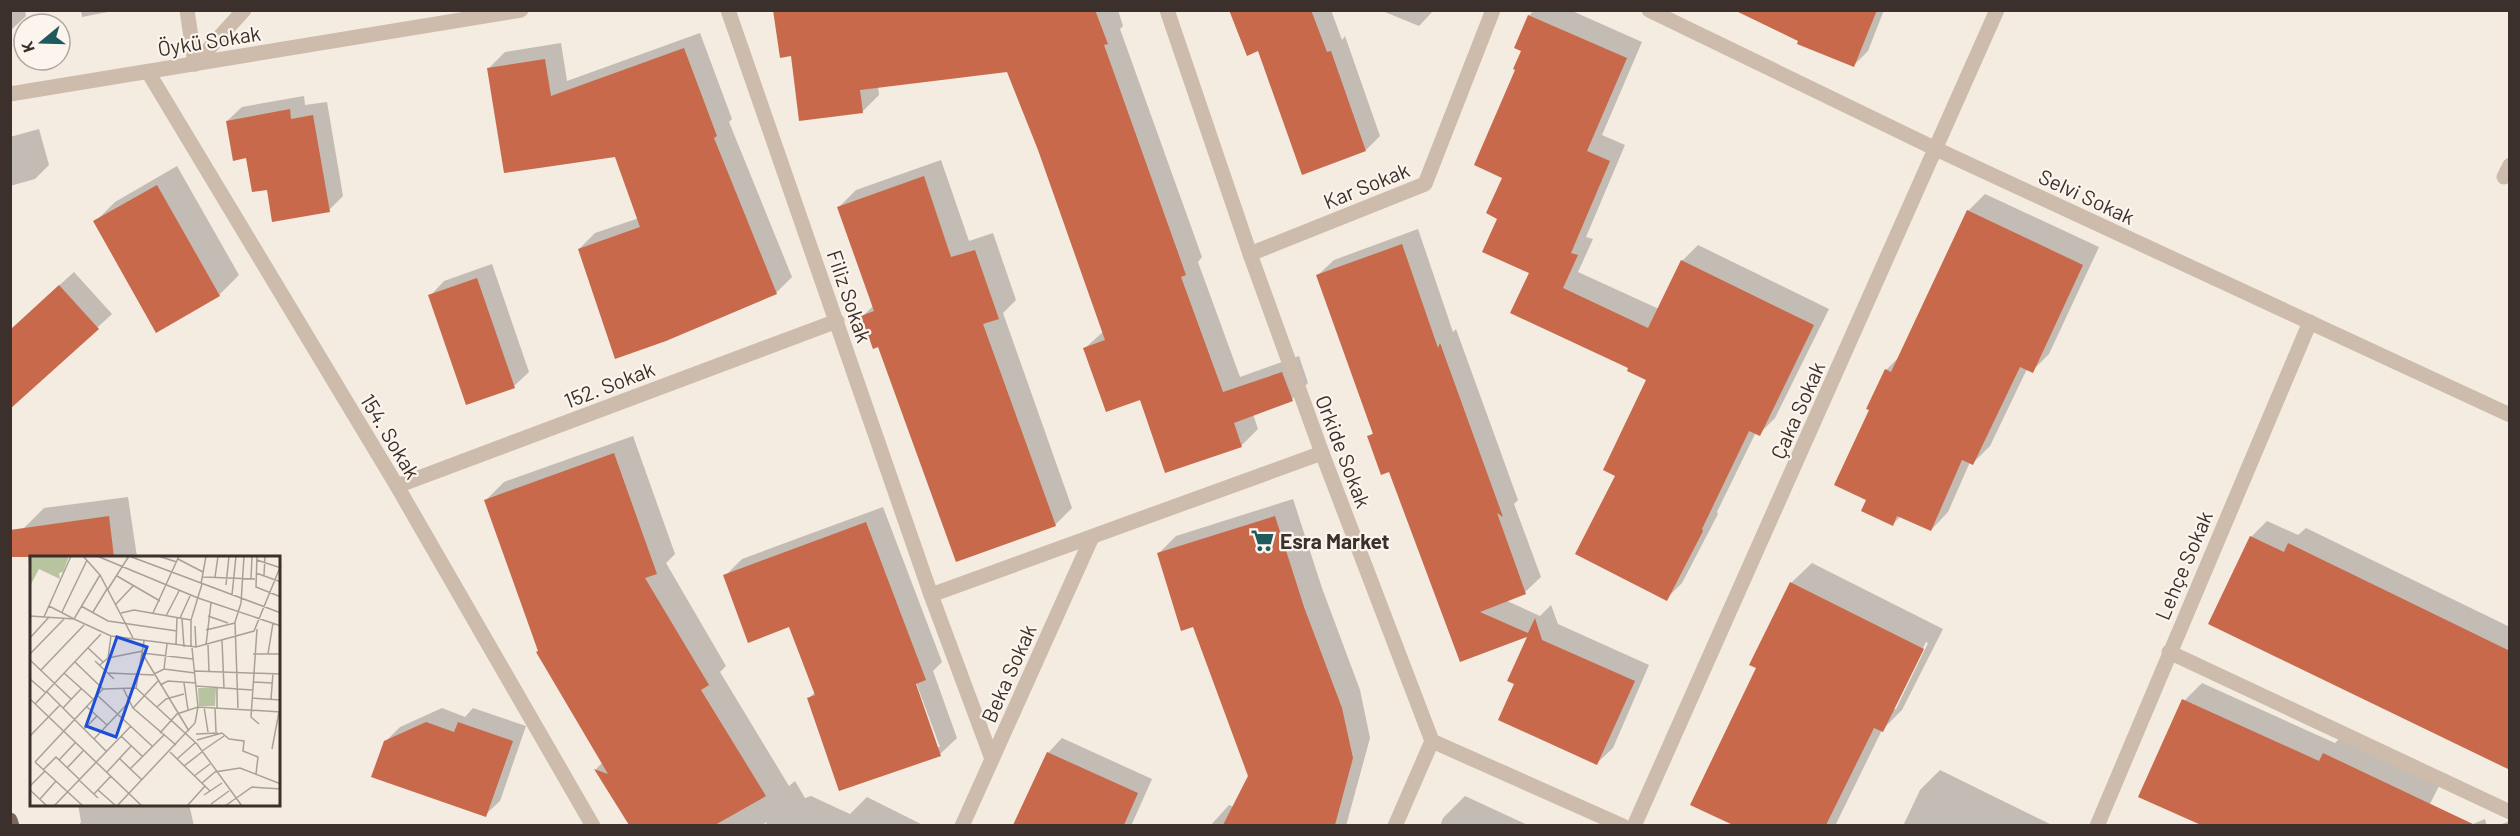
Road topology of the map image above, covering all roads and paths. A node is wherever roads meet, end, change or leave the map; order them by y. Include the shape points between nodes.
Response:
1 (188, 10) edge
2 (244, 10) edge
3 (520, 10) edge
4 (728, 10) edge
5 (1167, 10) edge
6 (1493, 10) edge
7 (1648, 10) edge
8 (1997, 10) edge
9 (195, 64) junction
10 (148, 72) junction
11 (10, 94) edge
12 (1936, 149) junction
13 (1250, 254) junction
14 (837, 321) junction
15 (2310, 322) junction
16 (2510, 415) edge
17 (1322, 453) junction
18 (397, 486) junction
19 (1092, 537) junction
20 (931, 595) junction
21 (2169, 652) junction
22 (1432, 741) junction
23 (992, 759) junction
24 (2510, 812) edge
25 (10, 820) edge
26 (12, 825) edge
27 (593, 825) edge
28 (962, 825) edge
29 (1395, 825) edge
30 (1623, 825) edge
31 (1634, 825) edge
32 (2097, 825) edge

1 - 9 street
2 - 9 street
3 - 9 street, Öykü Sokak
4 - 14 street, Filiz Sokak
5 - 13 street, Orkide Sokak
6 - 13 street, Kar Sokak via 1425,184
7 - 12 street, Selvi Sokak
8 - 12 street, Çaka Sokak
9 - 10 street, Öykü Sokak
10 - 11 street, Öykü Sokak
10 - 18 street, 154. Sokak
12 - 15 street, Selvi Sokak
12 - 31 street, Çaka Sokak
13 - 17 street, Orkide Sokak
14 - 18 street, 152. Sokak
14 - 20 street, Filiz Sokak
15 - 16 street, Selvi Sokak
15 - 21 street, Lehçe Sokak
17 - 19 street
17 - 22 street, Orkide Sokak
18 - 27 street, 154. Sokak
19 - 20 street
19 - 23 street, Beka Sokak
20 - 23 street, Filiz Sokak
21 - 24 street
21 - 32 street, Lehçe Sokak
22 - 29 street
22 - 30 street
23 - 28 street, Beka Sokak
25 - 26 main road

